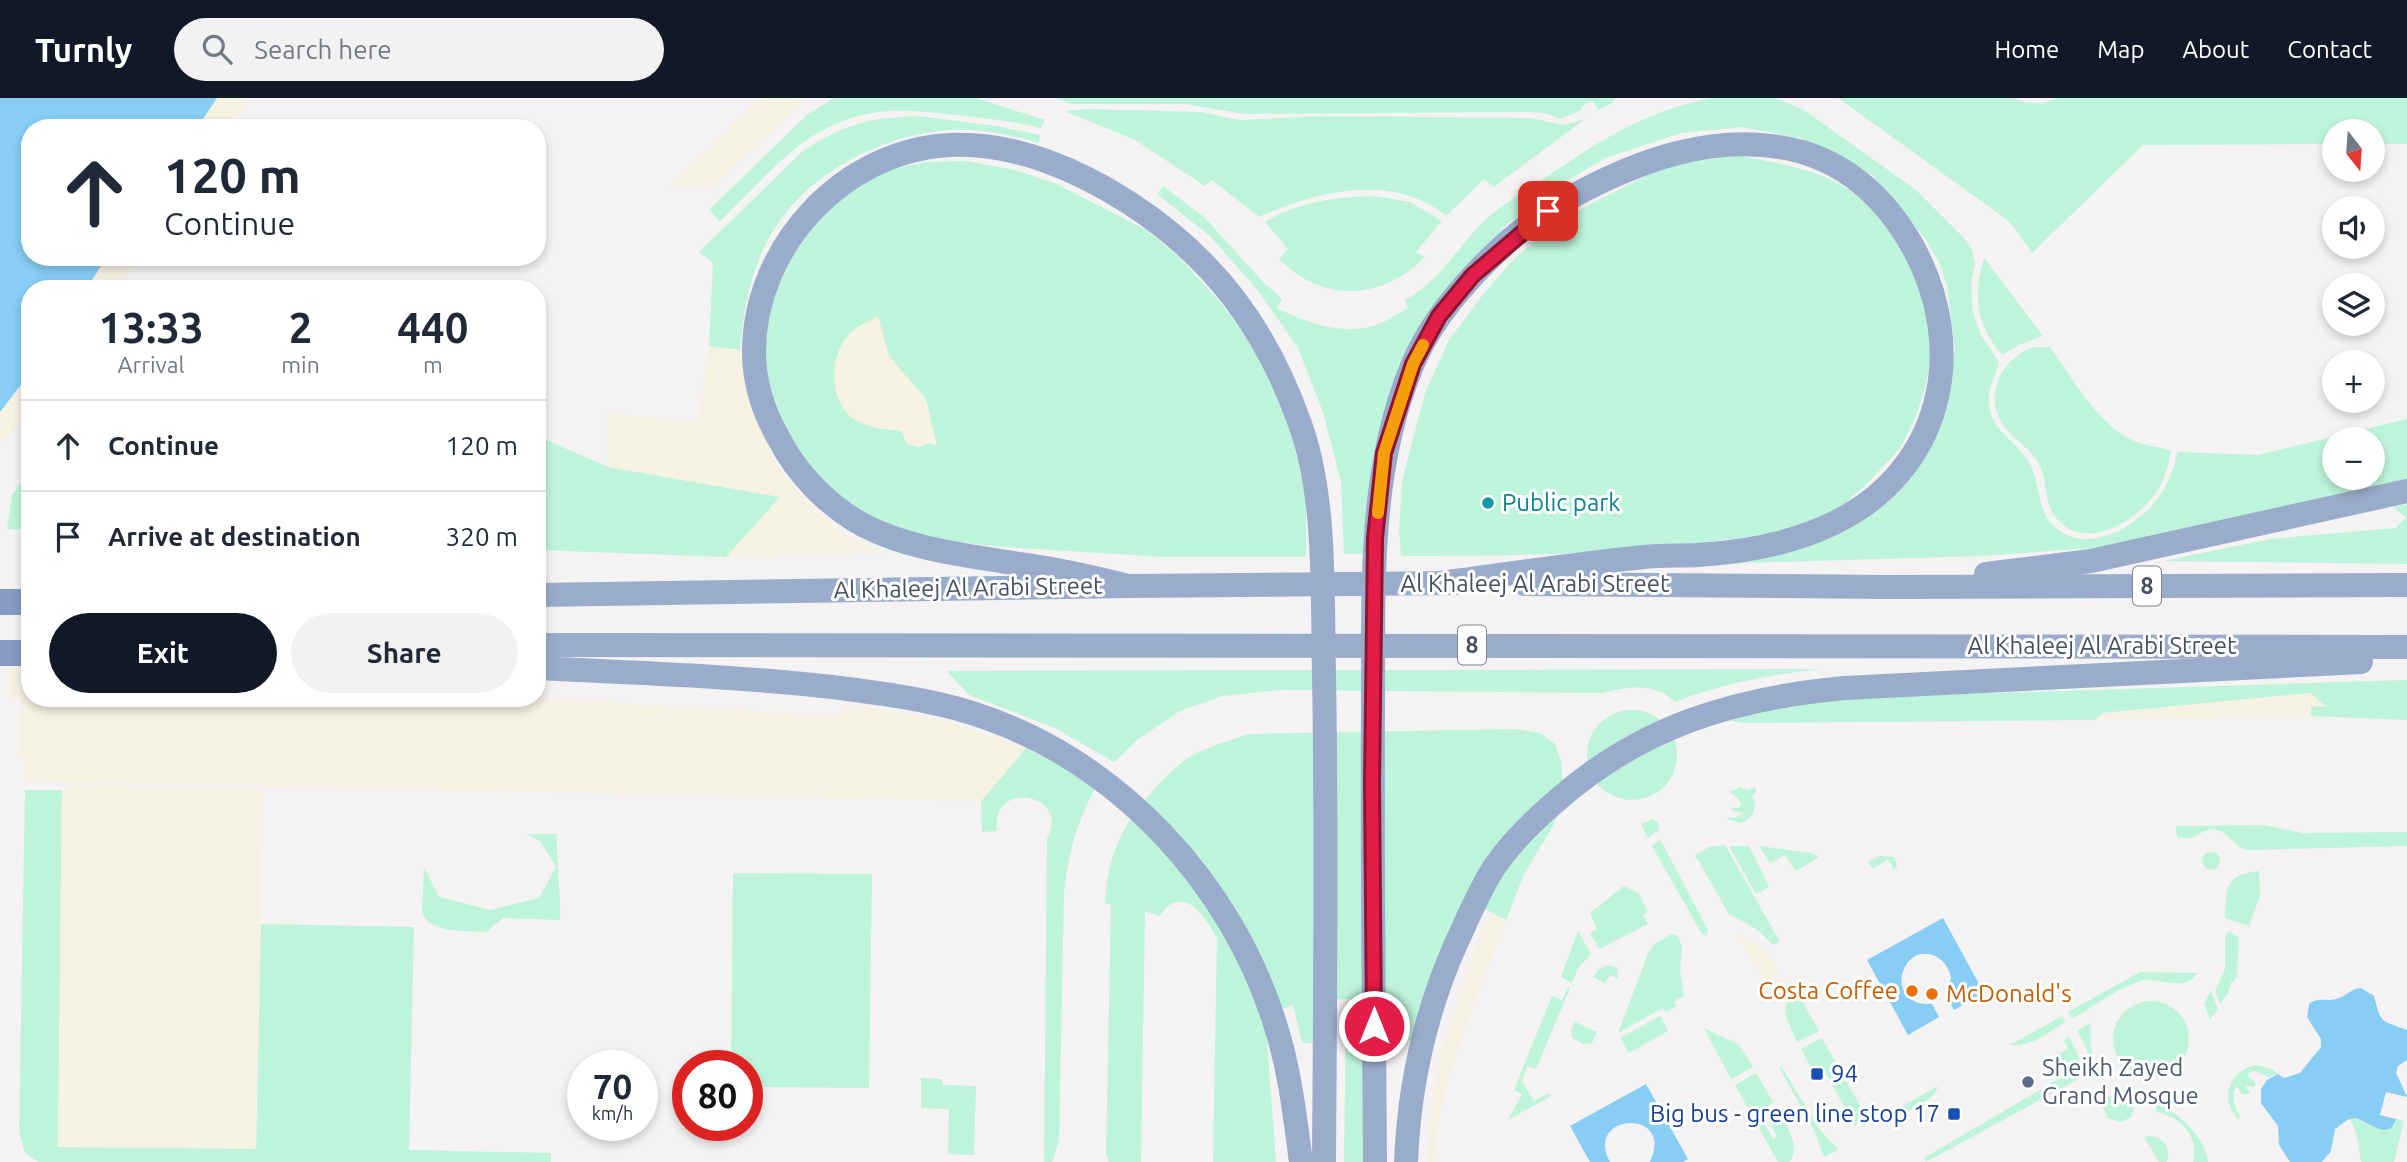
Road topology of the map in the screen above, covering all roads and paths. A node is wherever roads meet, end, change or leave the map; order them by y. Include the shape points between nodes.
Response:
1 (2407, 491) edge
2 (1440, 583) junction
3 (2407, 585) edge
4 (1128, 586) junction
5 (1888, 587) junction
6 (546, 595) edge
7 (0, 602) edge
8 (21, 602) edge
9 (546, 645) edge
10 (2407, 646) edge
11 (0, 653) edge
12 (21, 653) edge
13 (2407, 656) edge
14 (546, 668) edge
15 (1301, 1162) edge
16 (1324, 1162) edge
17 (1376, 1162) edge
18 (1406, 1162) edge

1 - 5 highway via 2091,561
2 - 4 highway, Al Khaleej Al Arabi Street / 8
2 - 5 highway, Al Khaleej Al Arabi Street / 8
2 - 17 highway via 1651,556 1740,551 1788,541 1855,512 1889,485 1917,450 1934,408 1940,382 1941,327 1928,274 1901,226 1874,192 1847,172 1791,149 1717,146 1637,164 1534,220 1473,275 1439,316 1413,364 1384,453 1375,538
3 - 5 highway, Al Khaleej Al Arabi Street / 8
4 - 6 highway, Al Khaleej Al Arabi Street / 8
4 - 16 highway via 902,542 861,524 829,502 789,459 759,392 753,350 768,280 798,224 822,198 889,159 949,145 1019,152 1068,170 1112,192 1189,247 1227,287 1276,366 1302,429 1317,499 1321,556 1326,788
7 - 8 highway
9 - 10 highway, Al Khaleej Al Arabi Street / 8
11 - 12 highway
13 - 18 highway via 1792,693 1699,717 1628,748 1540,814 1494,868 1474,905 1442,977 1424,1035 1413,1086
14 - 15 highway via 769,680 893,695 993,720 1071,759 1127,800 1168,840 1198,874 1236,932 1273,1017 1292,1094

